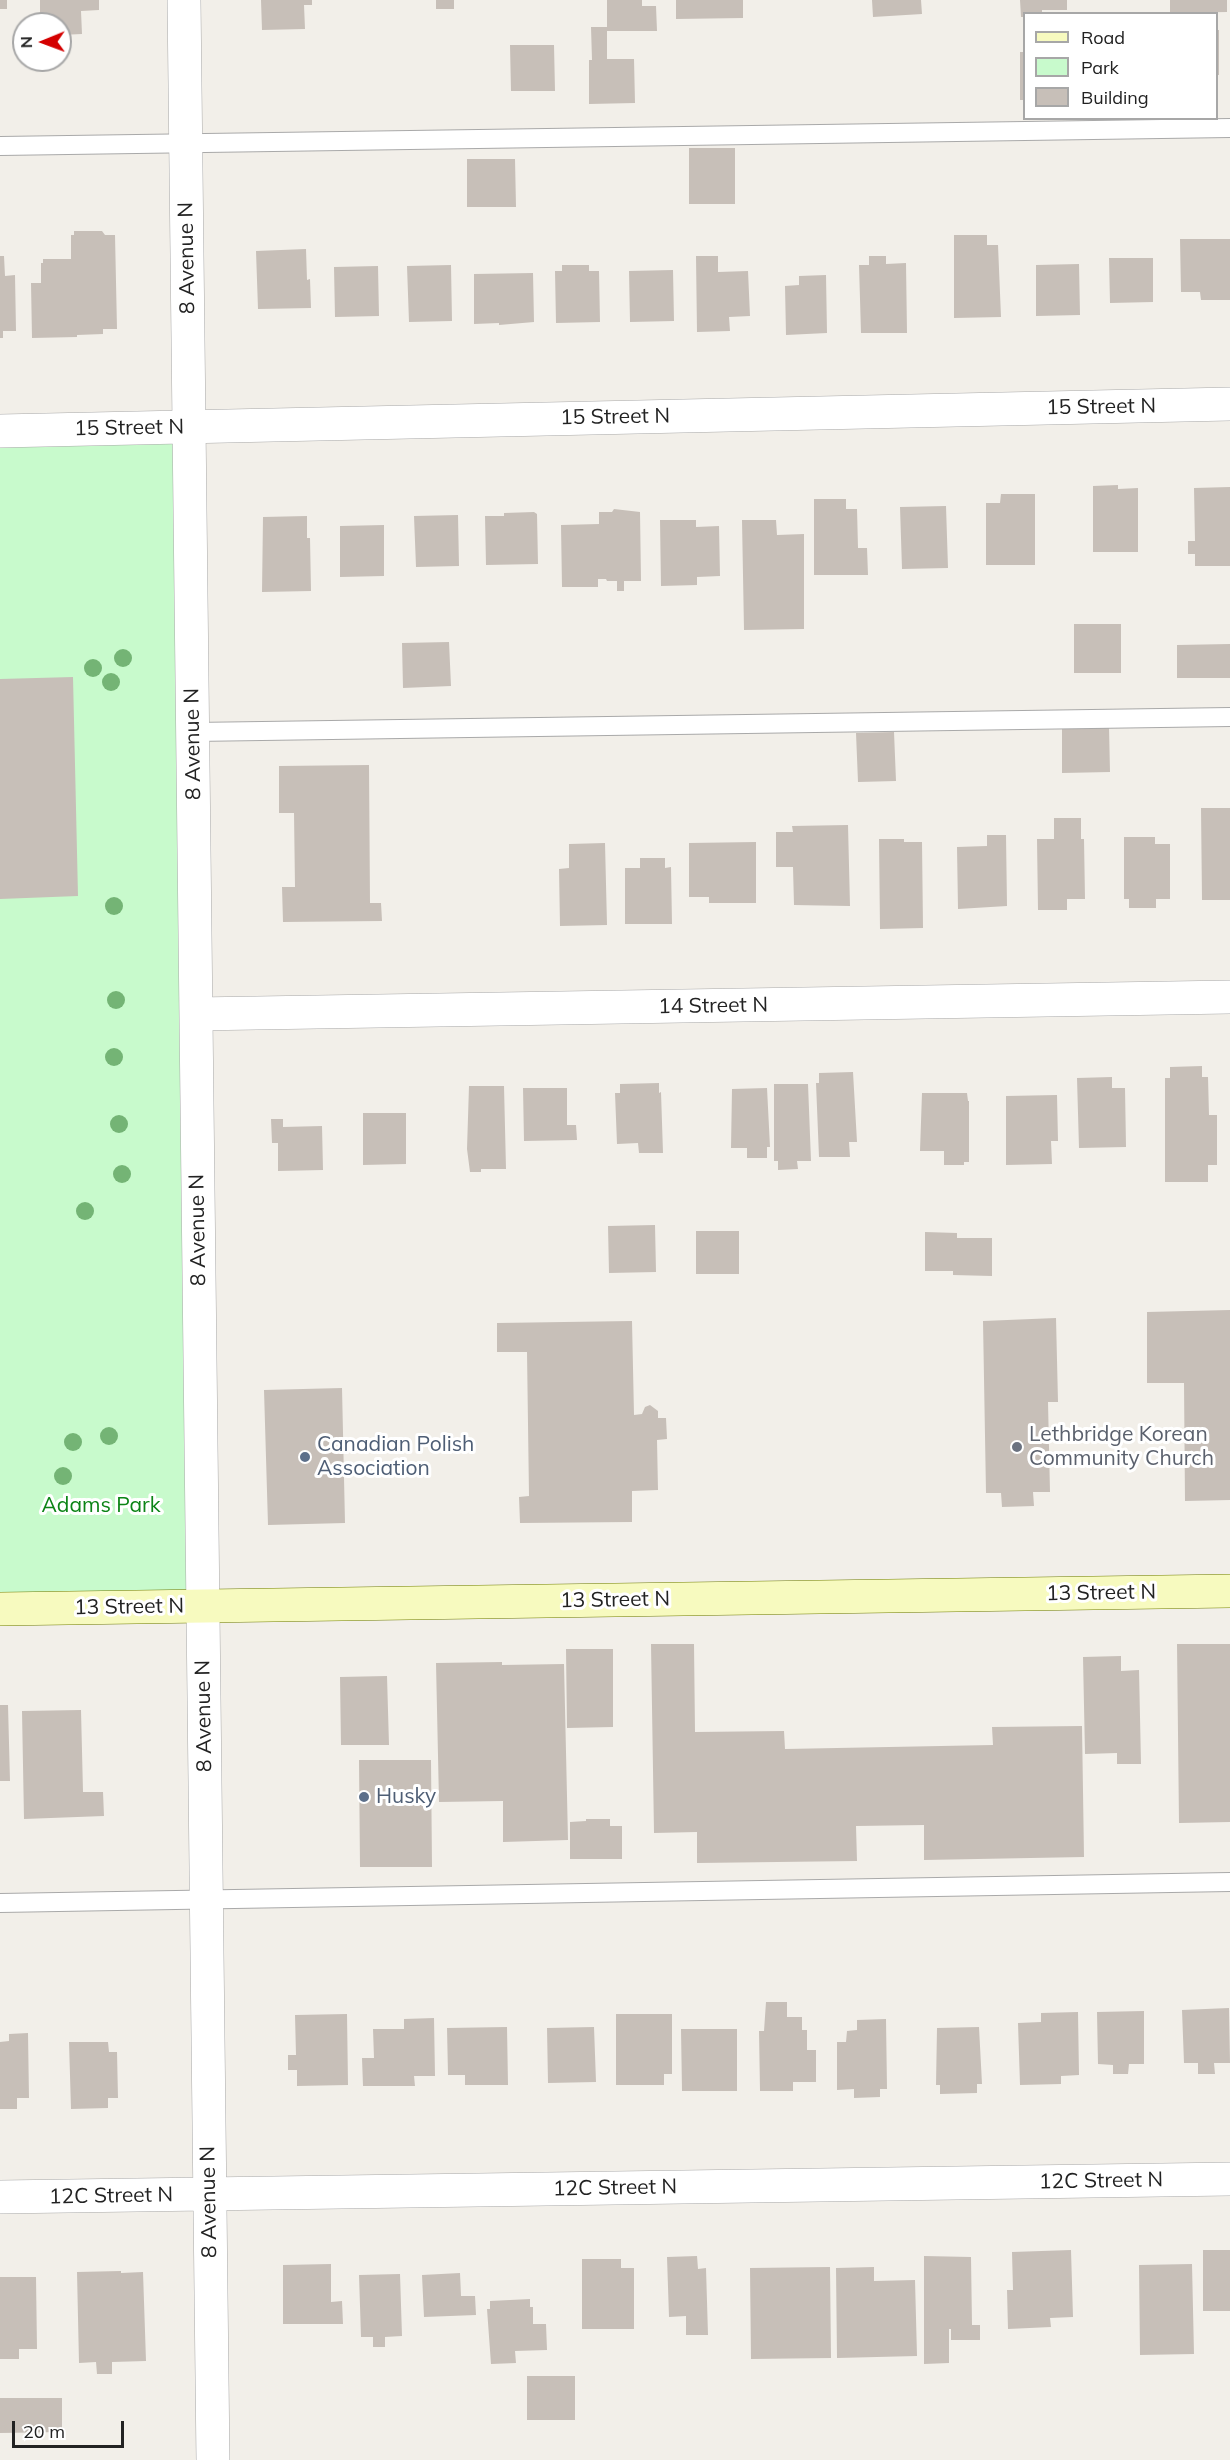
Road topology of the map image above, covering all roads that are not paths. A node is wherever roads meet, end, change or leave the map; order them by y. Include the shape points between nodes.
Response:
1 (184, 0) edge
2 (1230, 128) edge
3 (186, 144) junction
4 (0, 146) edge
5 (1230, 404) edge
6 (189, 427) junction
7 (0, 431) edge
8 (1230, 717) edge
9 (193, 732) junction
10 (1230, 997) edge
11 (196, 1014) junction
12 (1230, 1591) edge
13 (203, 1606) junction
14 (0, 1609) edge
15 (1230, 1882) edge
16 (207, 1900) junction
17 (0, 1904) edge
18 (1230, 2179) edge
19 (209, 2194) junction
20 (0, 2197) edge
21 (213, 2460) edge

1 - 3 street, 8 Avenue N
2 - 3 lane
3 - 4 lane
3 - 6 street, 8 Avenue N
5 - 6 street, 15 Street N
6 - 7 street, 15 Street N
6 - 9 street, 8 Avenue N
8 - 9 lane
9 - 11 street, 8 Avenue N
10 - 11 street, 14 Street N
11 - 13 street, 8 Avenue N
12 - 13 street, 13 Street N
13 - 14 street, 13 Street N
13 - 16 street, 8 Avenue N
15 - 16 lane
16 - 17 lane
16 - 19 street, 8 Avenue N
18 - 19 street, 12C Street N
19 - 20 street, 12C Street N
19 - 21 street, 8 Avenue N

